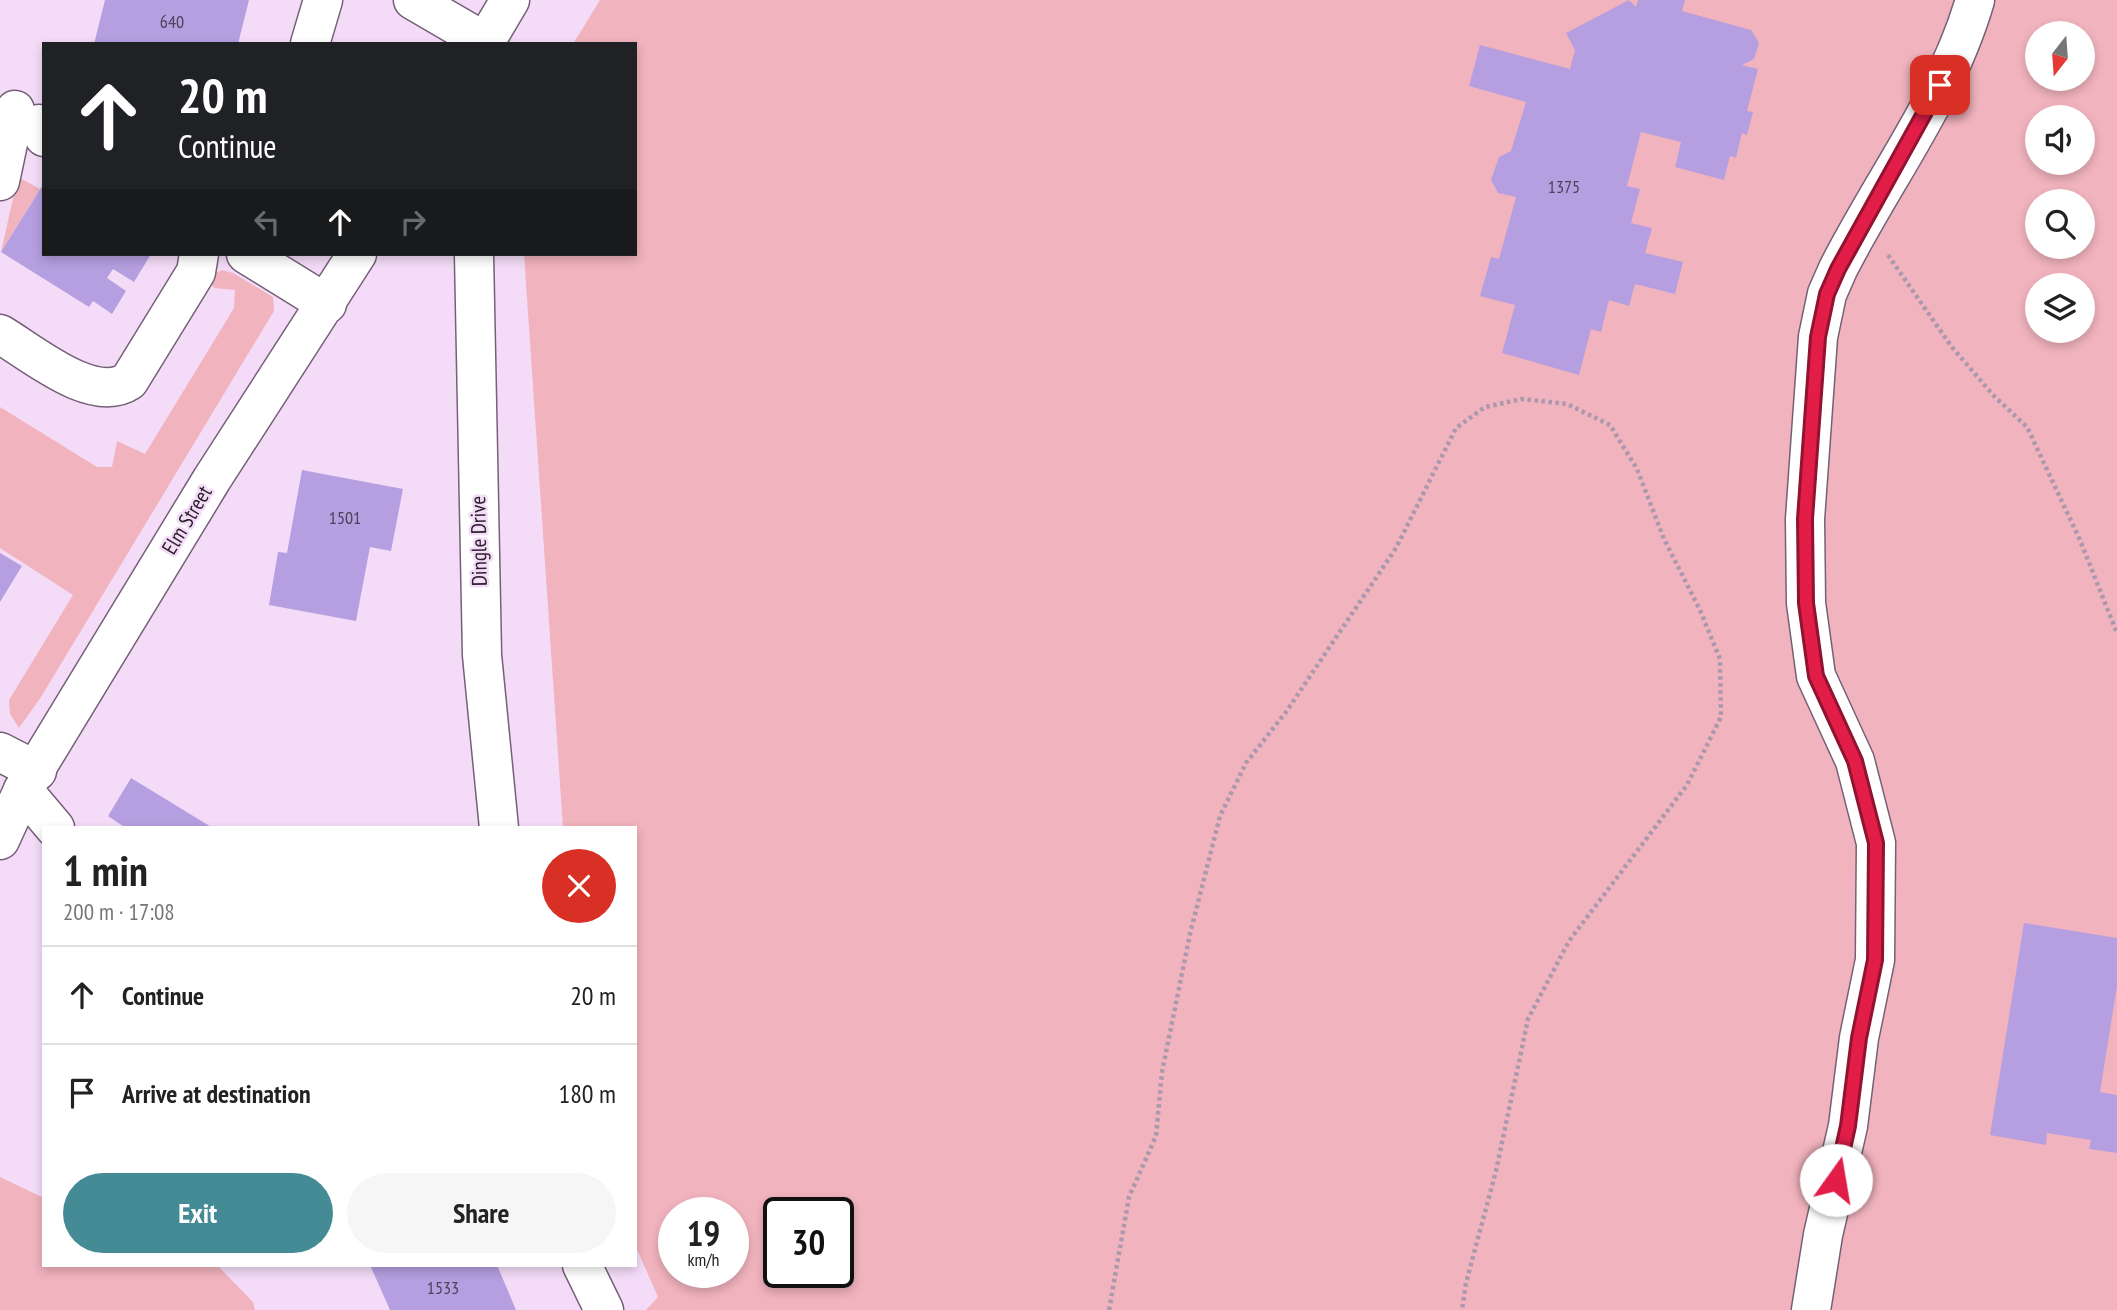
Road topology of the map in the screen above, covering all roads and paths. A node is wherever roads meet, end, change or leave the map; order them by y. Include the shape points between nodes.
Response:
1 (323, 0) edge
2 (413, 0) edge
3 (510, 0) edge
4 (1975, 0) edge
5 (311, 42) edge
6 (483, 42) edge
7 (486, 42) edge
8 (28, 120) edge
9 (0, 181) edge
10 (1863, 219) junction
11 (173, 256) edge
12 (199, 256) edge
13 (249, 256) edge
14 (356, 256) edge
15 (474, 256) edge
16 (327, 303) junction
17 (0, 334) edge
18 (61, 371) junction
19 (2117, 634) edge
20 (0, 752) edge
21 (20, 789) edge
22 (53, 826) edge
23 (499, 826) edge
24 (0, 840) edge
25 (583, 1267) edge
26 (604, 1310) edge
27 (1109, 1310) edge
28 (1462, 1310) edge
29 (1811, 1310) edge

1 - 5 street
2 - 6 street
3 - 7 street
4 - 10 street via 1945,76
8 - 9 street
10 - 19 path via 1951,346 2027,426 2075,528
10 - 29 street via 1827,294 1818,337 1805,519 1806,603 1816,676 1855,761 1876,843 1875,960
11 - 18 street via 168,276 115,363 101,373
12 - 18 street via 196,272 129,380 119,388 104,389
13 - 16 street
14 - 16 street, Elm Street
15 - 23 street, Dingle Drive via 482,655
16 - 21 street, Elm Street
17 - 18 street
20 - 21 street
21 - 22 street
21 - 24 street, Elm Street
25 - 26 street
27 - 28 path via 1129,1197 1156,1136 1162,1072 1220,816 1246,763 1286,712 1396,548 1457,428 1485,407 1522,399 1567,404 1609,425 1637,469 1720,659 1721,717 1687,785 1569,941 1528,1019

